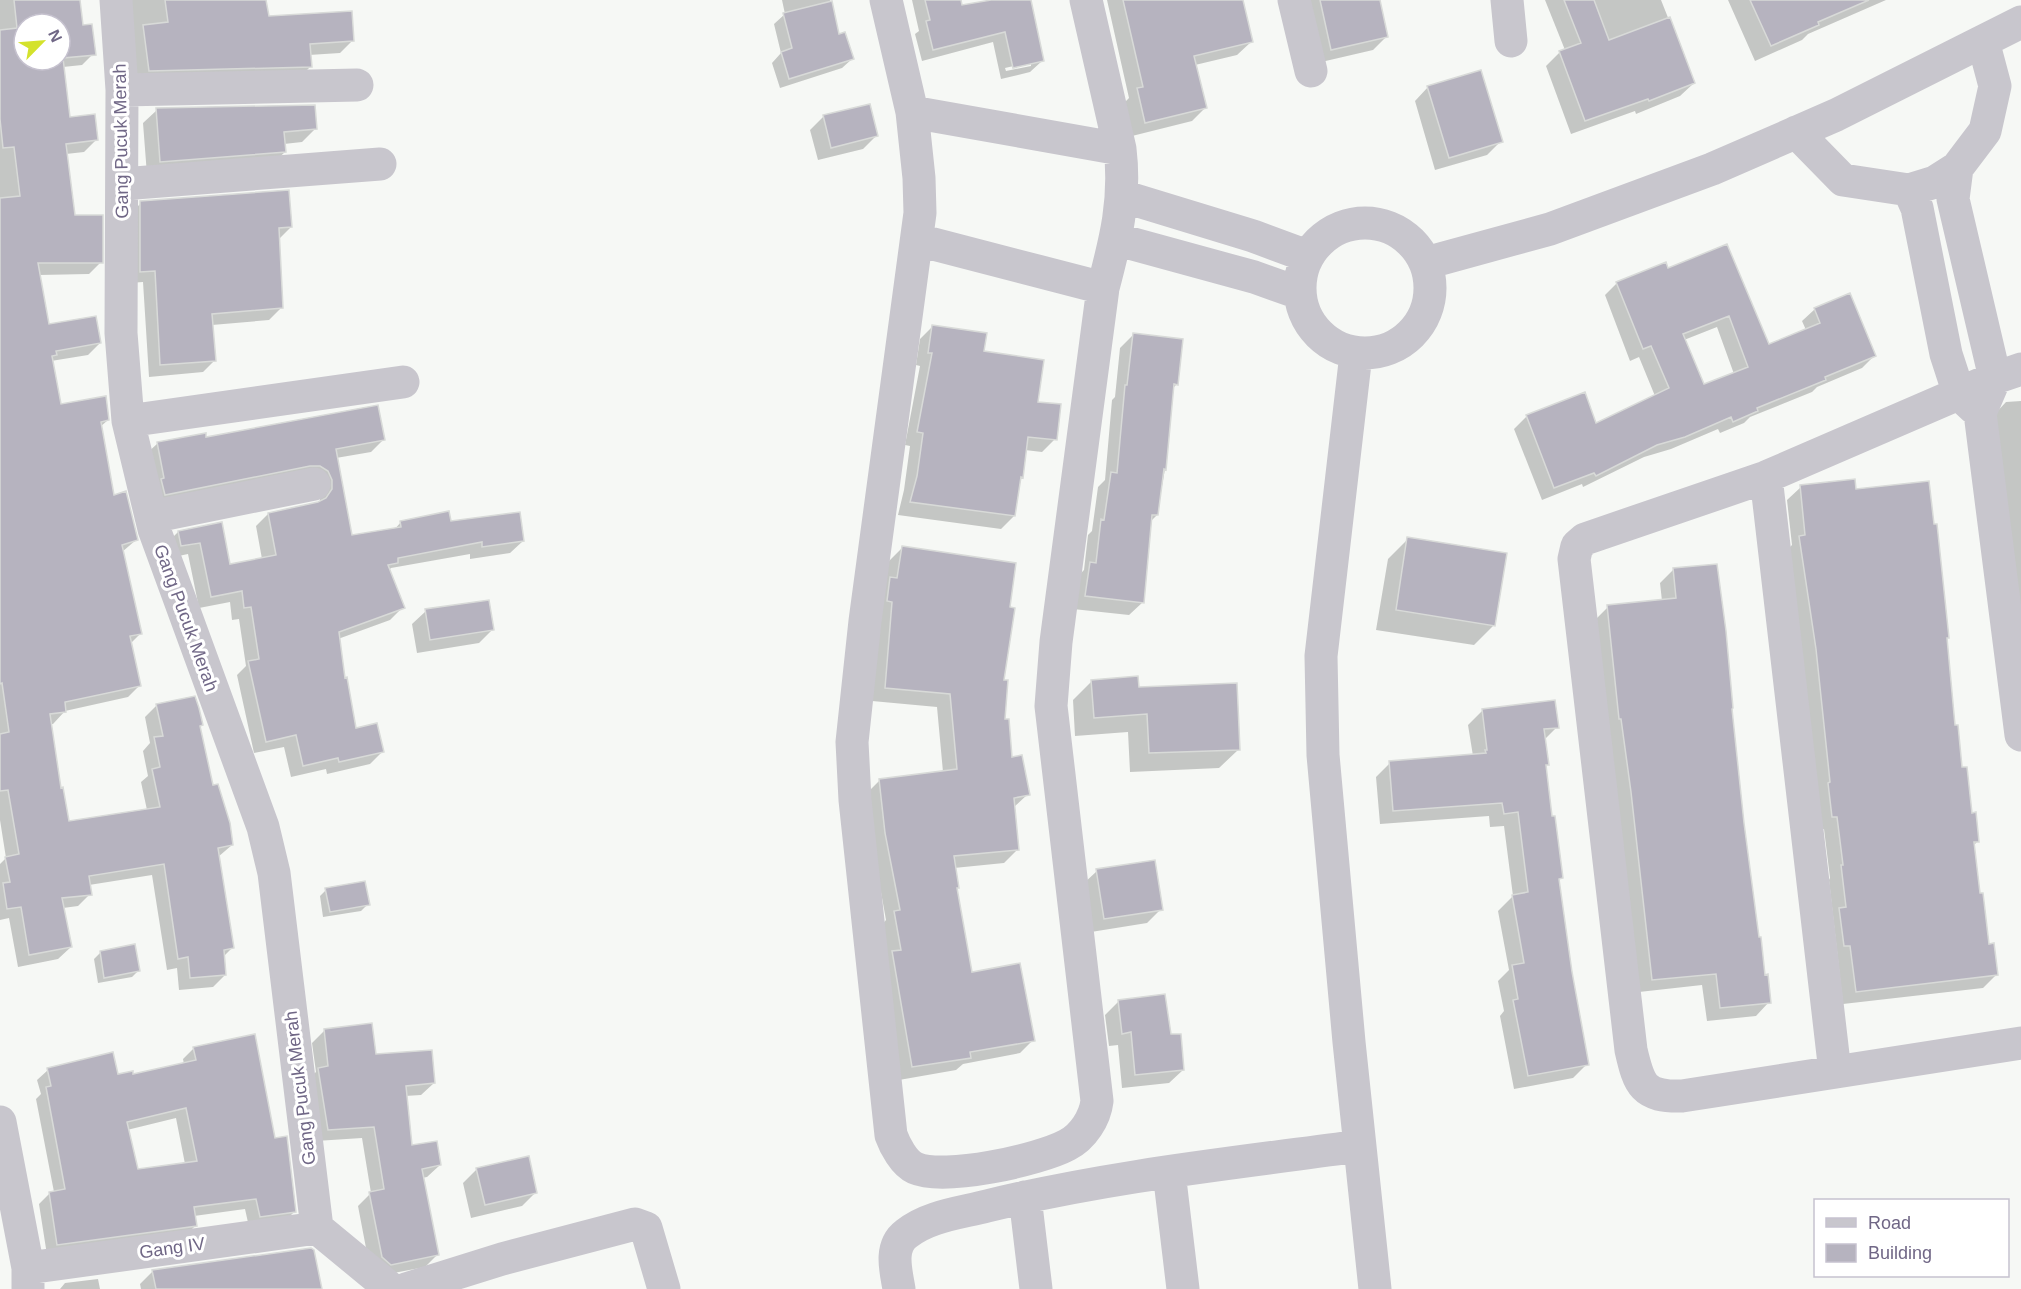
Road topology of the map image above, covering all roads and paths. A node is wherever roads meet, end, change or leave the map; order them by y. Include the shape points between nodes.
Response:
1 (116, 0) edge
2 (886, 0) edge
3 (1086, 0) edge
4 (1294, 0) edge
5 (1508, 0) edge
6 (2021, 22) edge
7 (1511, 41) dead end
8 (1983, 41) junction
9 (1311, 71) dead end
10 (357, 86) dead end
11 (122, 90) junction
12 (912, 112) junction
13 (1796, 132) junction
14 (1120, 148) junction
15 (380, 164) dead end
16 (1957, 168) junction
17 (122, 184) junction
18 (1909, 190) junction
19 (1122, 196) junction
20 (1115, 239) junction
21 (918, 240) junction
22 (1307, 255) junction
23 (1426, 263) junction
24 (1103, 288) junction
25 (1299, 292) junction
26 (1356, 354) junction
27 (2008, 373) edge
28 (403, 382) dead end
29 (1970, 403) junction
30 (128, 421) junction
31 (1766, 477) junction
32 (314, 484) dead end
33 (151, 517) junction
34 (2021, 735) edge
35 (2021, 1043) edge
36 (1835, 1072) junction
37 (0, 1122) edge
38 (1359, 1146) junction
39 (1169, 1173) junction
40 (1025, 1197) junction
41 (317, 1228) junction
42 (28, 1278) edge
43 (391, 1289) edge
44 (406, 1289) edge
45 (664, 1289) edge
46 (898, 1289) edge
47 (1036, 1289) edge
48 (1183, 1289) edge
49 (1375, 1289) edge

1 - 11 street, Gang Pucuk Merah
2 - 12 street
3 - 14 street
4 - 9 street
5 - 7 street
6 - 8 street
8 - 13 street
8 - 16 street via 1995,86 1985,131
10 - 11 street
11 - 17 street, Gang Pucuk Merah
12 - 14 street
12 - 21 street via 919,178
13 - 18 street via 1843,180
13 - 23 street via 1712,169 1550,229
14 - 19 street
15 - 17 street
16 - 18 street via 1935,182
16 - 27 street via 1953,199
17 - 30 street, Gang Pucuk Merah via 121,333
18 - 29 street via 1917,208 1946,354
19 - 20 street
19 - 22 street
20 - 24 street
20 - 25 street
21 - 24 street
21 - 24 street via 852,742 891,1135 914,1168 935,1172 1017,1163 1068,1145 1096,1111 1051,706
22 - 23 street via 1323,236 1344,224 1369,222 1392,228 1413,242
22 - 25 street
23 - 26 street via 1431,290 1424,317 1408,339 1383,352
25 - 26 street via 1304,315 1317,333 1335,347
26 - 38 street via 1321,656 1323,755
27 - 29 street
28 - 30 street
29 - 31 street
29 - 34 street
30 - 33 street, Gang Pucuk Merah
31 - 36 street
31 - 36 street via 1585,539 1576,546 1574,559 1636,1074 1643,1086 1663,1096 1682,1096
32 - 33 street
33 - 41 street, Gang Pucuk Merah via 263,827 274,873
35 - 36 street
37 - 42 street
38 - 39 street
38 - 49 street
39 - 40 street
39 - 48 street
40 - 46 street via 925,1221 904,1235 894,1256
40 - 47 street
41 - 42 street, Gang IV
41 - 43 street
44 - 45 street via 635,1224 646,1228

